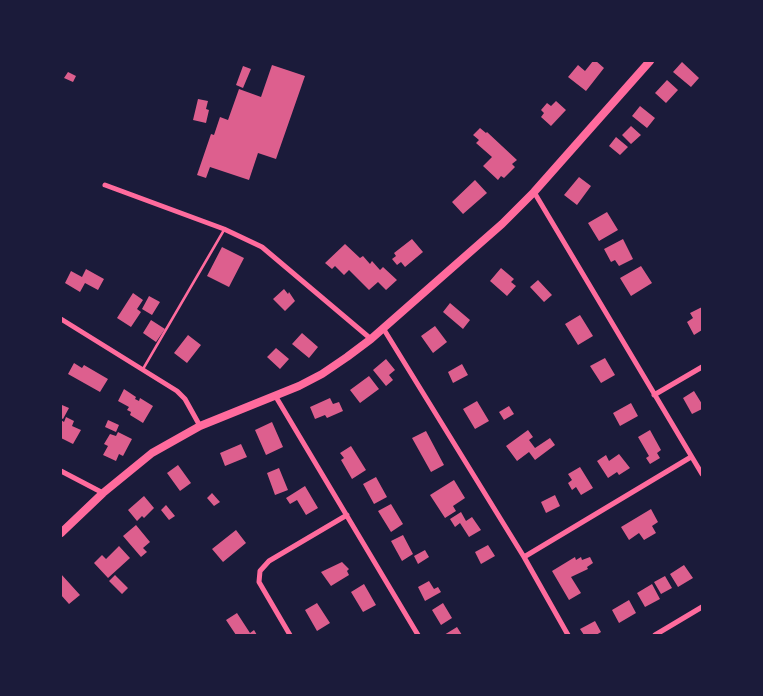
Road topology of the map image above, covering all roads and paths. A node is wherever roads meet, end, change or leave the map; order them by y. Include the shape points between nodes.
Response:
1 (650, 61) edge
2 (105, 186) dead end
3 (534, 192) junction
4 (224, 228) junction
5 (61, 319) edge
6 (382, 328) junction
7 (371, 339) junction
8 (702, 367) edge
9 (143, 369) junction
10 (654, 395) junction
11 (276, 397) junction
12 (200, 426) junction
13 (691, 457) junction
14 (61, 471) edge
15 (702, 474) edge
16 (103, 493) junction
17 (347, 515) junction
18 (61, 533) edge
19 (524, 558) junction
20 (702, 607) edge
21 (290, 635) edge
22 (418, 635) edge
23 (568, 635) edge
24 (655, 635) edge

1 - 3 main road
2 - 4 street
3 - 6 main road via 502,224
3 - 10 street
4 - 7 street via 262,247
4 - 9 lane
5 - 9 street
6 - 7 main road
6 - 19 street
7 - 11 main road via 322,374
8 - 10 street
9 - 12 street via 182,394
10 - 13 street
11 - 12 main road
11 - 17 street
12 - 16 main road via 152,453
13 - 15 street
13 - 19 street
14 - 16 street
16 - 18 main road
17 - 21 street via 269,561 260,571 259,582
17 - 22 street
19 - 23 street
20 - 24 street

